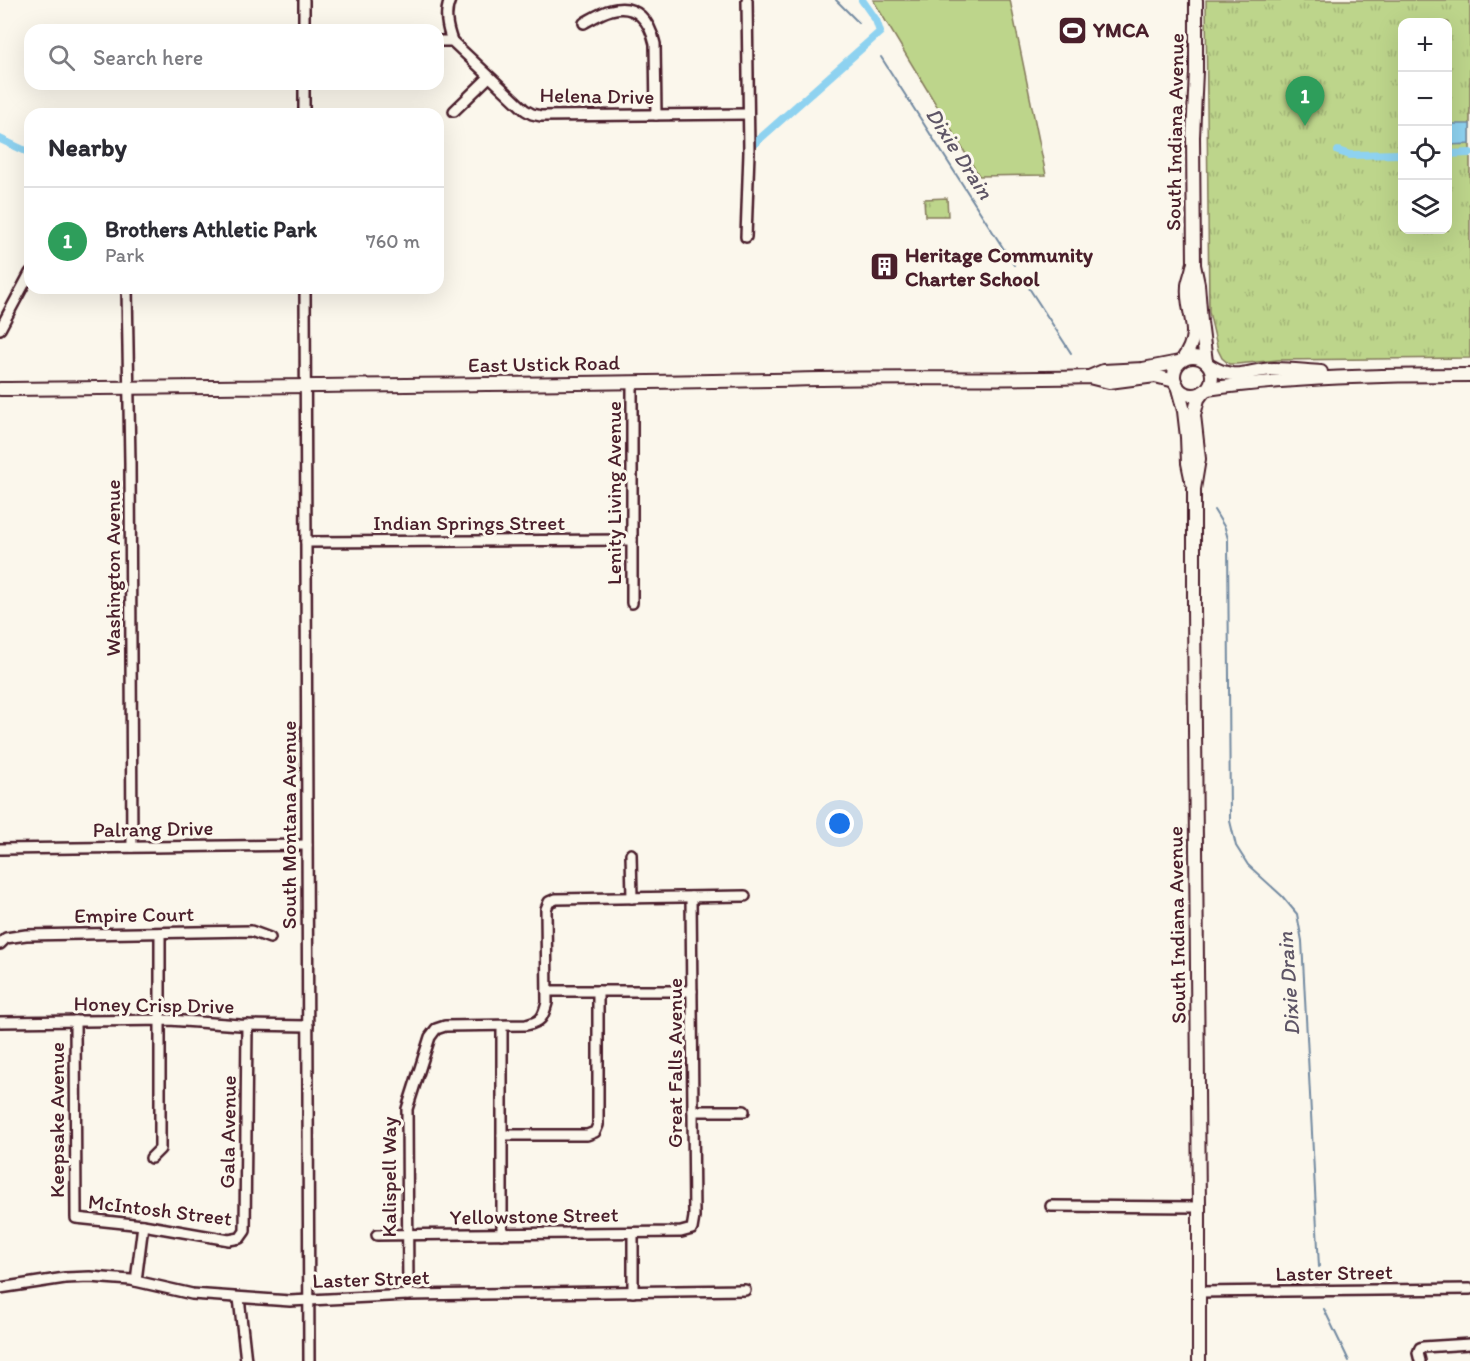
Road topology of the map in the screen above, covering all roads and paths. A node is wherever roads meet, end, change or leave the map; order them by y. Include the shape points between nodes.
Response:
1 (304, 0) edge
2 (450, 0) edge
3 (747, 0) edge
4 (1196, 0) edge
5 (584, 23) dead end
6 (304, 24) edge
7 (444, 41) edge
8 (452, 41) junction
9 (489, 77) junction
10 (304, 90) edge
11 (304, 108) edge
12 (454, 111) dead end
13 (748, 114) junction
14 (656, 115) junction
15 (746, 237) dead end
16 (1194, 265) junction
17 (24, 284) edge
18 (127, 294) edge
19 (305, 294) edge
20 (0, 329) edge
21 (1181, 361) junction
22 (1208, 364) junction
23 (1470, 375) edge
24 (1364, 376) junction
25 (1089, 377) junction
26 (632, 382) junction
27 (1176, 383) junction
28 (305, 387) junction
29 (129, 388) junction
30 (0, 389) edge
31 (1205, 390) junction
32 (1194, 489) junction
33 (632, 540) junction
34 (306, 542) junction
35 (632, 603) dead end
36 (307, 845) junction
37 (132, 847) junction
38 (0, 849) edge
39 (631, 854) dead end
40 (745, 896) dead end
41 (692, 897) junction
42 (632, 898) junction
43 (160, 933) junction
44 (270, 938) dead end
45 (0, 944) edge
46 (547, 992) junction
47 (598, 992) junction
48 (692, 992) junction
49 (160, 1020) junction
50 (75, 1021) junction
51 (0, 1022) edge
52 (247, 1025) junction
53 (308, 1026) junction
54 (502, 1026) junction
55 (693, 1111) junction
56 (744, 1111) dead end
57 (502, 1135) junction
58 (151, 1158) dead end
59 (1051, 1206) dead end
60 (1199, 1207) junction
61 (76, 1218) joint
62 (143, 1225) junction
63 (692, 1229) joint
64 (633, 1233) junction
65 (502, 1234) junction
66 (377, 1235) dead end
67 (407, 1236) junction
68 (240, 1238) joint
69 (136, 1281) junction
70 (0, 1288) edge
71 (1470, 1289) edge
72 (746, 1290) dead end
73 (633, 1292) junction
74 (1199, 1292) junction
75 (408, 1295) junction
76 (239, 1298) junction
77 (309, 1299) junction
78 (1470, 1344) edge
79 (246, 1361) edge
80 (309, 1361) edge
81 (1199, 1361) edge
82 (1420, 1361) edge

1 - 6 street
2 - 8 street via 447,27
3 - 13 street
4 - 16 main road, South Indiana Avenue
5 - 14 street via 621,8 649,24 655,44
7 - 8 street
8 - 9 street, Helena Drive
9 - 12 street
9 - 14 street, Helena Drive via 532,114
10 - 11 street
13 - 14 street, Helena Drive
13 - 15 street
16 - 21 main road, South Indiana Avenue via 1188,284 1194,339
16 - 22 main road, South Indiana Avenue
17 - 20 street
18 - 29 street, Washington Avenue
19 - 28 street, South Montana Avenue
21 - 22 main road via 1198,357
21 - 25 main road, East Ustick Road via 1143,369 1103,371
21 - 27 main road via 1175,371
22 - 24 main road via 1235,375 1292,369
22 - 31 main road via 1212,375
23 - 24 main road
24 - 31 main road
25 - 26 main road, East Ustick Road
25 - 27 main road, East Ustick Road via 1109,382 1155,376
26 - 28 main road, East Ustick Road
26 - 33 street, Lenity Living Avenue
27 - 31 main road via 1189,394
27 - 32 main road, South Indiana Avenue via 1184,411
28 - 29 main road, East Ustick Road
28 - 34 street, South Montana Avenue
29 - 30 main road, East Ustick Road
29 - 37 street, Washington Avenue
31 - 32 main road, South Indiana Avenue via 1194,415 1199,459
32 - 60 main road, South Indiana Avenue
33 - 34 street, Indian Springs Street
33 - 35 street, Lenity Living Avenue
34 - 36 street, South Montana Avenue
36 - 37 street, Palrang Drive
36 - 53 street, South Montana Avenue
37 - 38 street, Palrang Drive
39 - 42 street
40 - 41 street
41 - 42 street
41 - 48 street, Great Falls Avenue
42 - 46 street via 549,902
43 - 44 street, Empire Court via 251,931
43 - 45 street, Empire Court via 27,935 6,938
43 - 49 street
46 - 47 street
46 - 54 street via 543,1015 536,1023
47 - 48 street
47 - 57 street via 595,1132
48 - 55 street, Great Falls Avenue
49 - 50 street, Honey Crisp Drive
49 - 52 street, Honey Crisp Drive
49 - 58 street via 160,1149
50 - 51 street, Honey Crisp Drive
50 - 61 street, Keepsake Avenue
52 - 53 street, Honey Crisp Drive
52 - 68 street, Gala Avenue via 245,1232
53 - 77 street, South Montana Avenue
54 - 57 street
54 - 67 street, Kalispell Way via 445,1026 430,1037 406,1109
55 - 56 street
55 - 63 street, Great Falls Avenue
57 - 65 street
59 - 60 street
60 - 74 main road, South Indiana Avenue
61 - 62 street, McIntosh Street
62 - 68 street, McIntosh Street via 229,1240
62 - 69 street
63 - 64 street, Yellowstone Street
64 - 65 street, Yellowstone Street
64 - 73 street
65 - 67 street, Yellowstone Street
66 - 67 street, Yellowstone Street
67 - 75 street, Kalispell Way
69 - 70 street, Laster Street via 65,1278
69 - 76 street, Laster Street via 192,1294
71 - 74 street, Laster Street
72 - 73 street, Laster Street
73 - 75 street, Laster Street
74 - 81 main road, South Indiana Avenue
75 - 77 street, Laster Street
76 - 77 street, Laster Street
76 - 79 street
77 - 80 street, South Montana Avenue
78 - 82 street via 1420,1348

